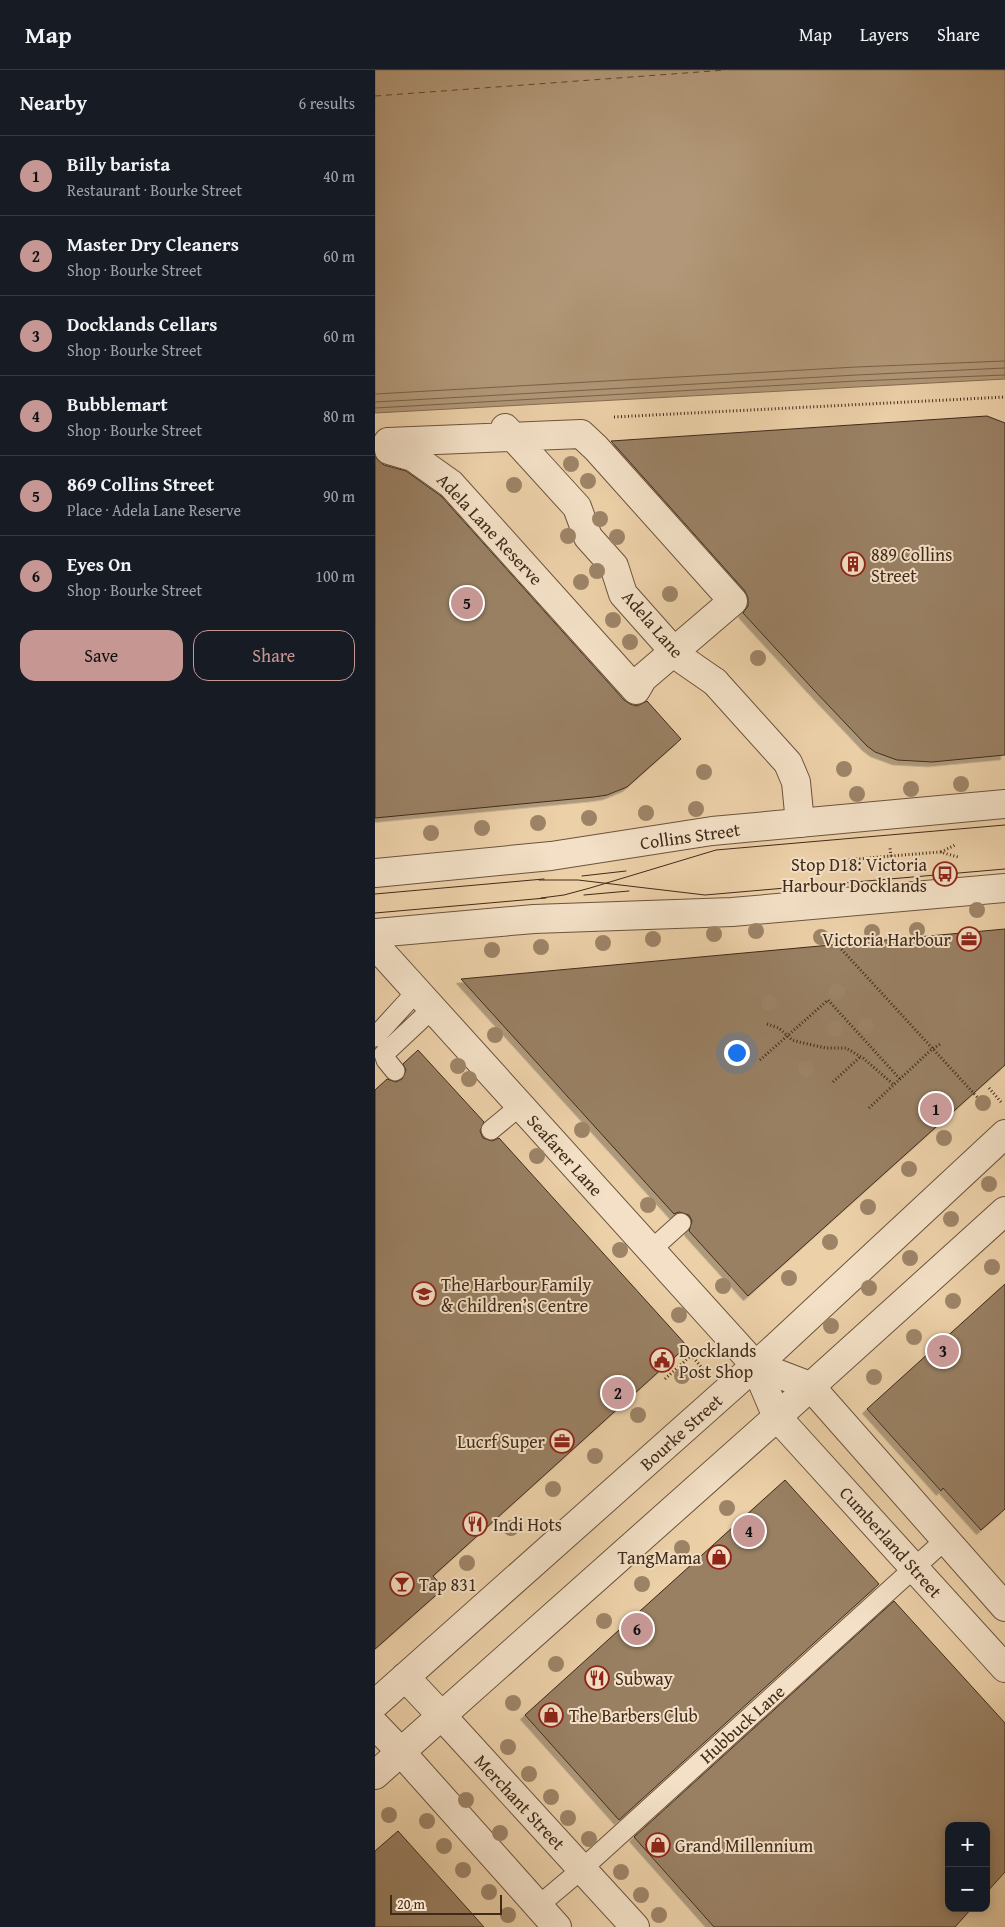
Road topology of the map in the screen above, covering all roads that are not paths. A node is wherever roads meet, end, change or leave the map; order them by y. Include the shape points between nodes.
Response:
1 (506, 430) junction
2 (674, 652) junction
3 (1005, 804) edge
4 (800, 823) junction
5 (375, 873) edge
6 (1005, 888) edge
7 (375, 933) edge
8 (375, 945) edge
9 (424, 1000) junction
10 (375, 1037) edge
11 (395, 1071) dead end
12 (520, 1106) junction
13 (491, 1130) dead end
14 (1005, 1134) edge
15 (1005, 1211) edge
16 (681, 1223) dead end
17 (651, 1250) junction
18 (755, 1365) junction
19 (810, 1386) junction
20 (777, 1417) junction
21 (945, 1540) junction
22 (915, 1567) junction
23 (1005, 1607) edge
24 (1005, 1668) edge
25 (405, 1677) junction
26 (375, 1704) edge
27 (441, 1715) junction
28 (375, 1725) edge
29 (400, 1751) junction
30 (375, 1775) edge
31 (582, 1869) junction
32 (538, 1906) junction
33 (557, 1927) edge
34 (635, 1927) edge

1 - 2 street, Adela Lane via 577,507 588,537 614,566 623,594
1 - 2 street, Adela Lane Reserve via 581,434 733,601
1 - 2 street, Adela Lane Reserve via 388,442 389,450 413,457 451,484 636,690 643,678
2 - 4 street, Adela Lane via 715,682 788,763 796,782
3 - 4 street, Collins Street
4 - 5 street, Collins Street via 712,831 551,856
6 - 7 street via 732,912 535,918
8 - 9 street, Seafarer Lane
9 - 10 lane
9 - 11 lane via 384,1054
9 - 12 street, Seafarer Lane
12 - 13 lane
12 - 17 street, Seafarer Lane
14 - 18 street, Bourke Street
15 - 19 street
16 - 17 lane
17 - 18 street, Seafarer Lane
18 - 19 street
18 - 20 street, Cumberland Street
18 - 25 street, Bourke Street
19 - 20 street
19 - 21 street
20 - 22 street, Cumberland Street
20 - 27 street
21 - 22 lane, Hubbuck Lane
21 - 23 street
22 - 24 street, Cumberland Street
22 - 31 lane, Hubbuck Lane
25 - 26 street, Bourke Street
25 - 27 street, Merchant Street
27 - 29 street
27 - 31 street, Merchant Street
28 - 29 street
29 - 30 street
29 - 32 street
31 - 32 lane, Hubbuck Lane
31 - 34 street, Merchant Street
32 - 33 street

